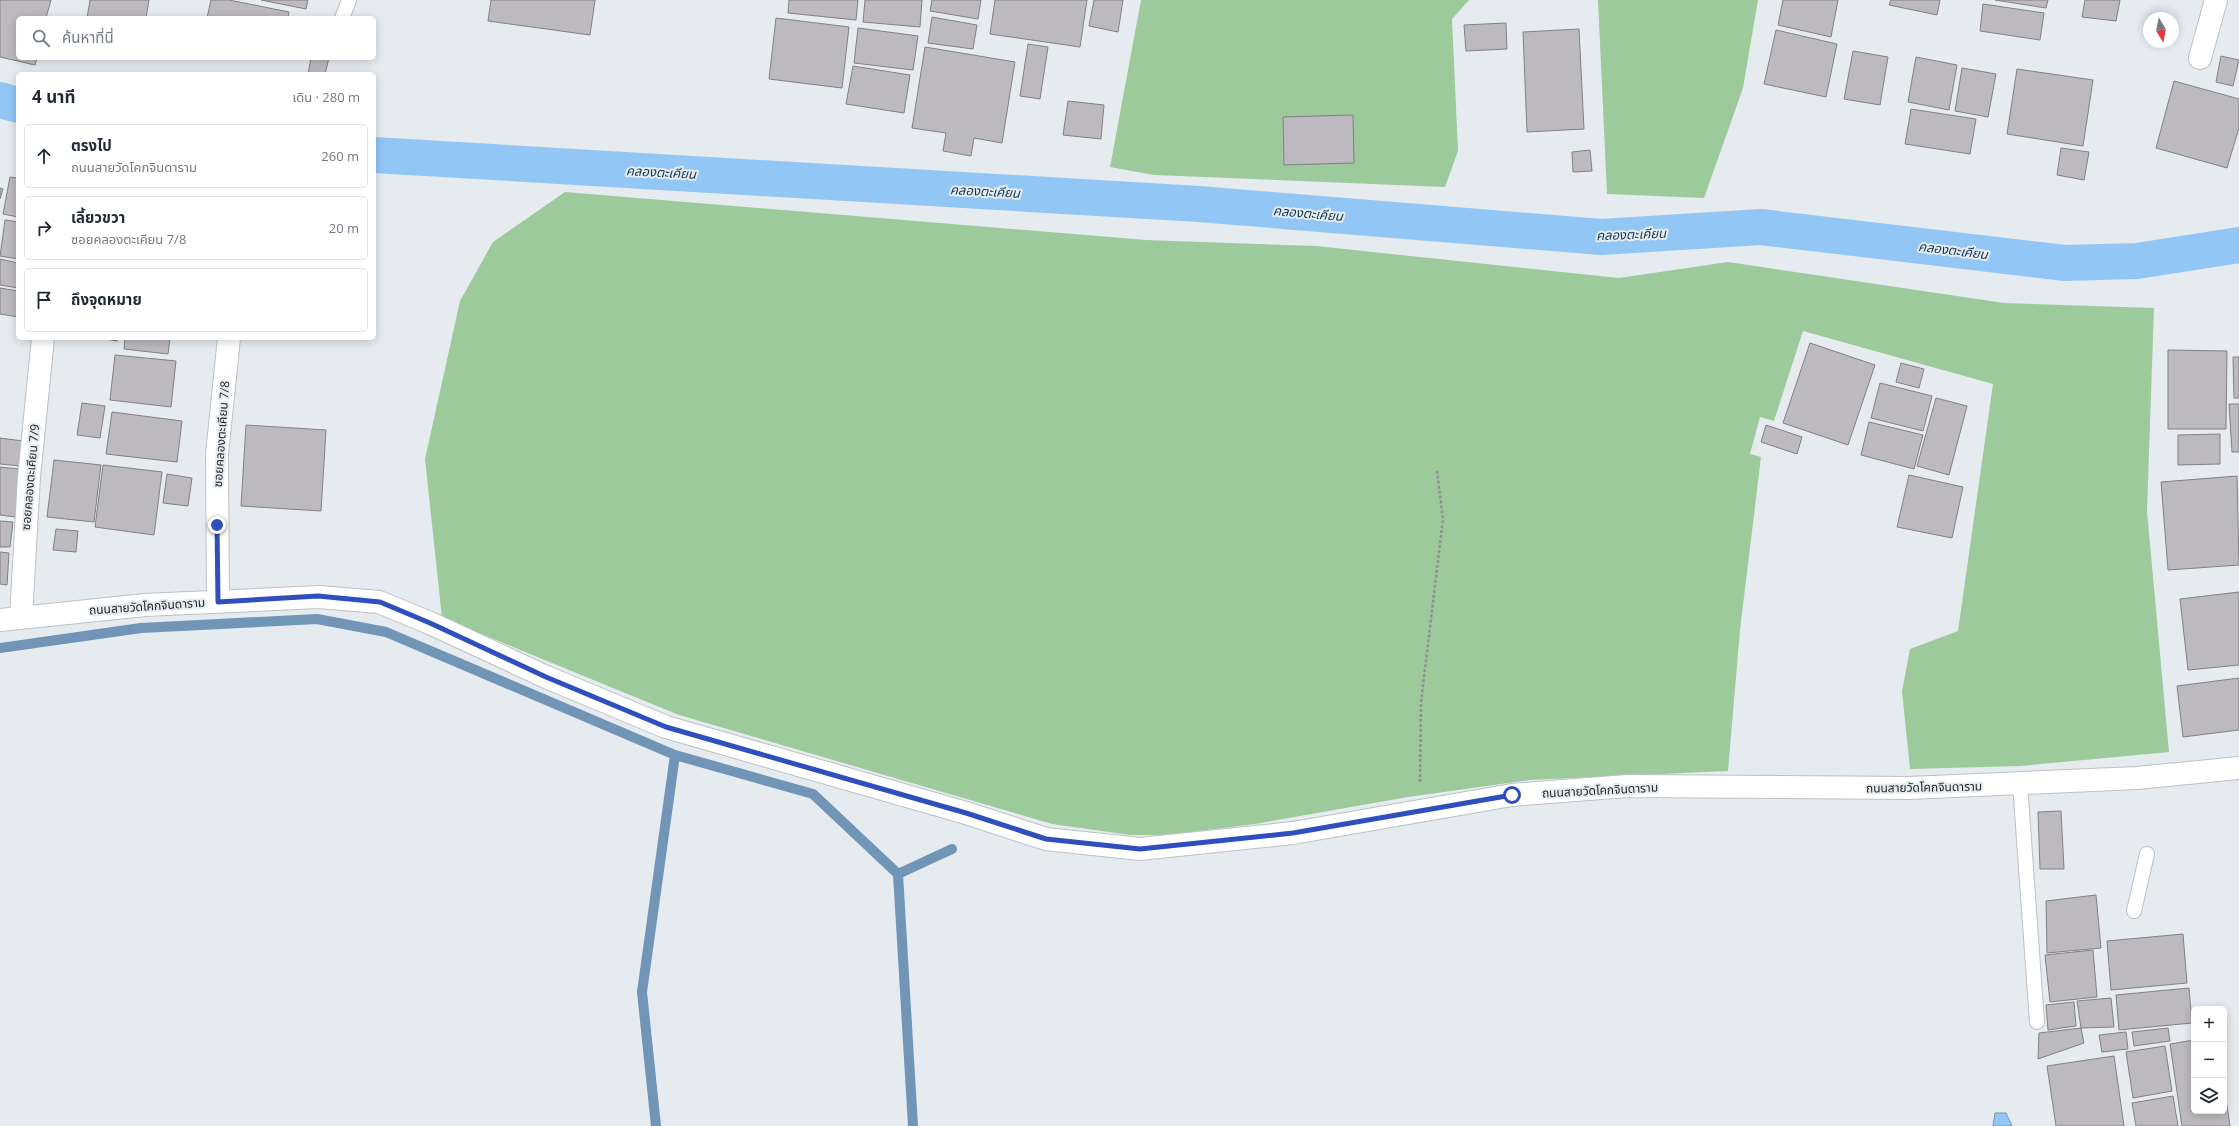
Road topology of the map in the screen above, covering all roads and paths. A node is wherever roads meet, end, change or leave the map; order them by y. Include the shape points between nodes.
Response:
1 (349, 0) edge
2 (2216, 0) edge
3 (343, 16) edge
4 (2200, 58) dead end
5 (43, 340) edge
6 (229, 340) edge
7 (1437, 470) dead end
8 (218, 602) junction
9 (10, 618) edge
10 (2239, 768) edge
11 (2020, 784) junction
12 (1420, 811) junction
13 (2147, 854) dead end
14 (2134, 911) dead end
15 (2037, 1022) dead end

1 - 3 lane
2 - 4 street
5 - 9 street, ซอยคลองตะเคียน 7/9 via 29,477
6 - 8 street, ซอยคลองตะเคียน 7/8 via 217,454
7 - 12 path via 1443,519 1421,702
8 - 9 street, ถนนสายวัดโคกจินดาราม via 145,605
8 - 12 street, ถนนสายวัดโคกจินดาราม via 318,596 380,602 546,677 666,727 966,813 1046,839 1140,849 1293,833
10 - 11 street, ถนนสายวัดโคกจินดาราม via 2137,778
11 - 12 street, ถนนสายวัดโคกจินดาราม via 1910,788 1627,786 1512,795
11 - 15 lane
13 - 14 lane

